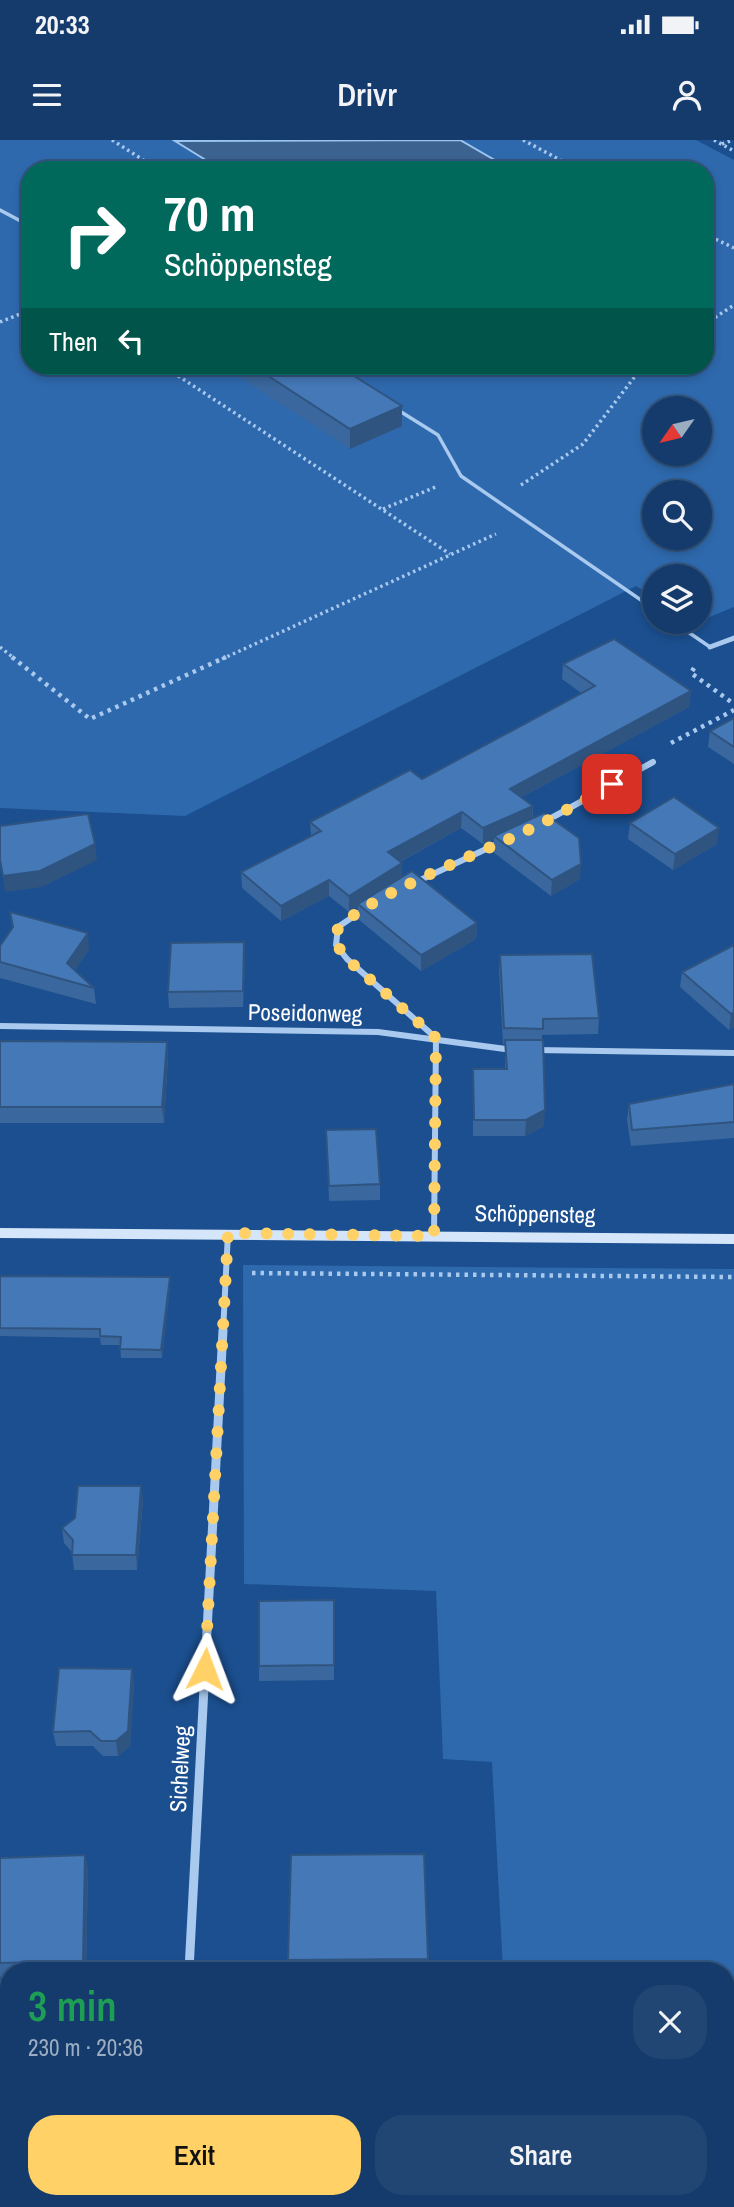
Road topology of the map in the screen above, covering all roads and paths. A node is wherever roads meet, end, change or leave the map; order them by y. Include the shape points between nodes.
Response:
1 (112, 140) edge
2 (523, 140) edge
3 (714, 140) edge
4 (733, 140) edge
5 (721, 144) junction
6 (734, 151) edge
7 (145, 161) edge
8 (562, 161) edge
9 (0, 210) edge
10 (21, 221) edge
11 (714, 238) edge
12 (734, 248) edge
13 (734, 305) edge
14 (21, 314) edge
15 (714, 318) edge
16 (0, 322) edge
17 (177, 375) edge
18 (636, 375) edge
19 (394, 408) edge
20 (461, 476) junction
21 (491, 497) junction
22 (383, 509) junction
23 (525, 520) junction
24 (451, 554) junction
25 (642, 601) edge
26 (692, 634) edge
27 (734, 638) edge
28 (0, 647) edge
29 (710, 647) junction
30 (734, 704) edge
31 (734, 710) edge
32 (653, 762) joint
33 (541, 824) edge
34 (512, 838) edge
35 (403, 889) edge
36 (379, 901) edge
37 (0, 1026) edge
38 (436, 1038) junction
39 (516, 1050) edge
40 (530, 1050) edge
41 (734, 1053) edge
42 (0, 1233) edge
43 (228, 1233) junction
44 (434, 1236) junction
45 (734, 1239) edge
46 (225, 1272) junction
47 (734, 1277) edge
48 (189, 1962) edge

1 - 7 path
2 - 8 path
3 - 5 path
4 - 5 path
5 - 6 path
9 - 10 lane
11 - 12 path
13 - 15 path
14 - 16 path
17 - 22 path
18 - 21 path via 583,444 531,481
19 - 20 lane via 438,435
20 - 21 lane
20 - 22 path
21 - 23 lane
22 - 24 path
23 - 24 path
23 - 25 lane
24 - 28 path via 90,719
26 - 29 lane
27 - 29 street
29 - 30 path via 691,673
31 - 32 path via 672,743
32 - 33 street
34 - 35 street
36 - 38 street via 338,927 336,944
37 - 38 street, Poseidonweg via 378,1032
38 - 39 street, Poseidonweg
38 - 44 street
40 - 41 street
42 - 43 street, Schöppensteg
43 - 44 street, Schöppensteg
43 - 46 street, Sichelweg
44 - 45 street, Schöppensteg
46 - 47 path
46 - 48 street, Sichelweg

